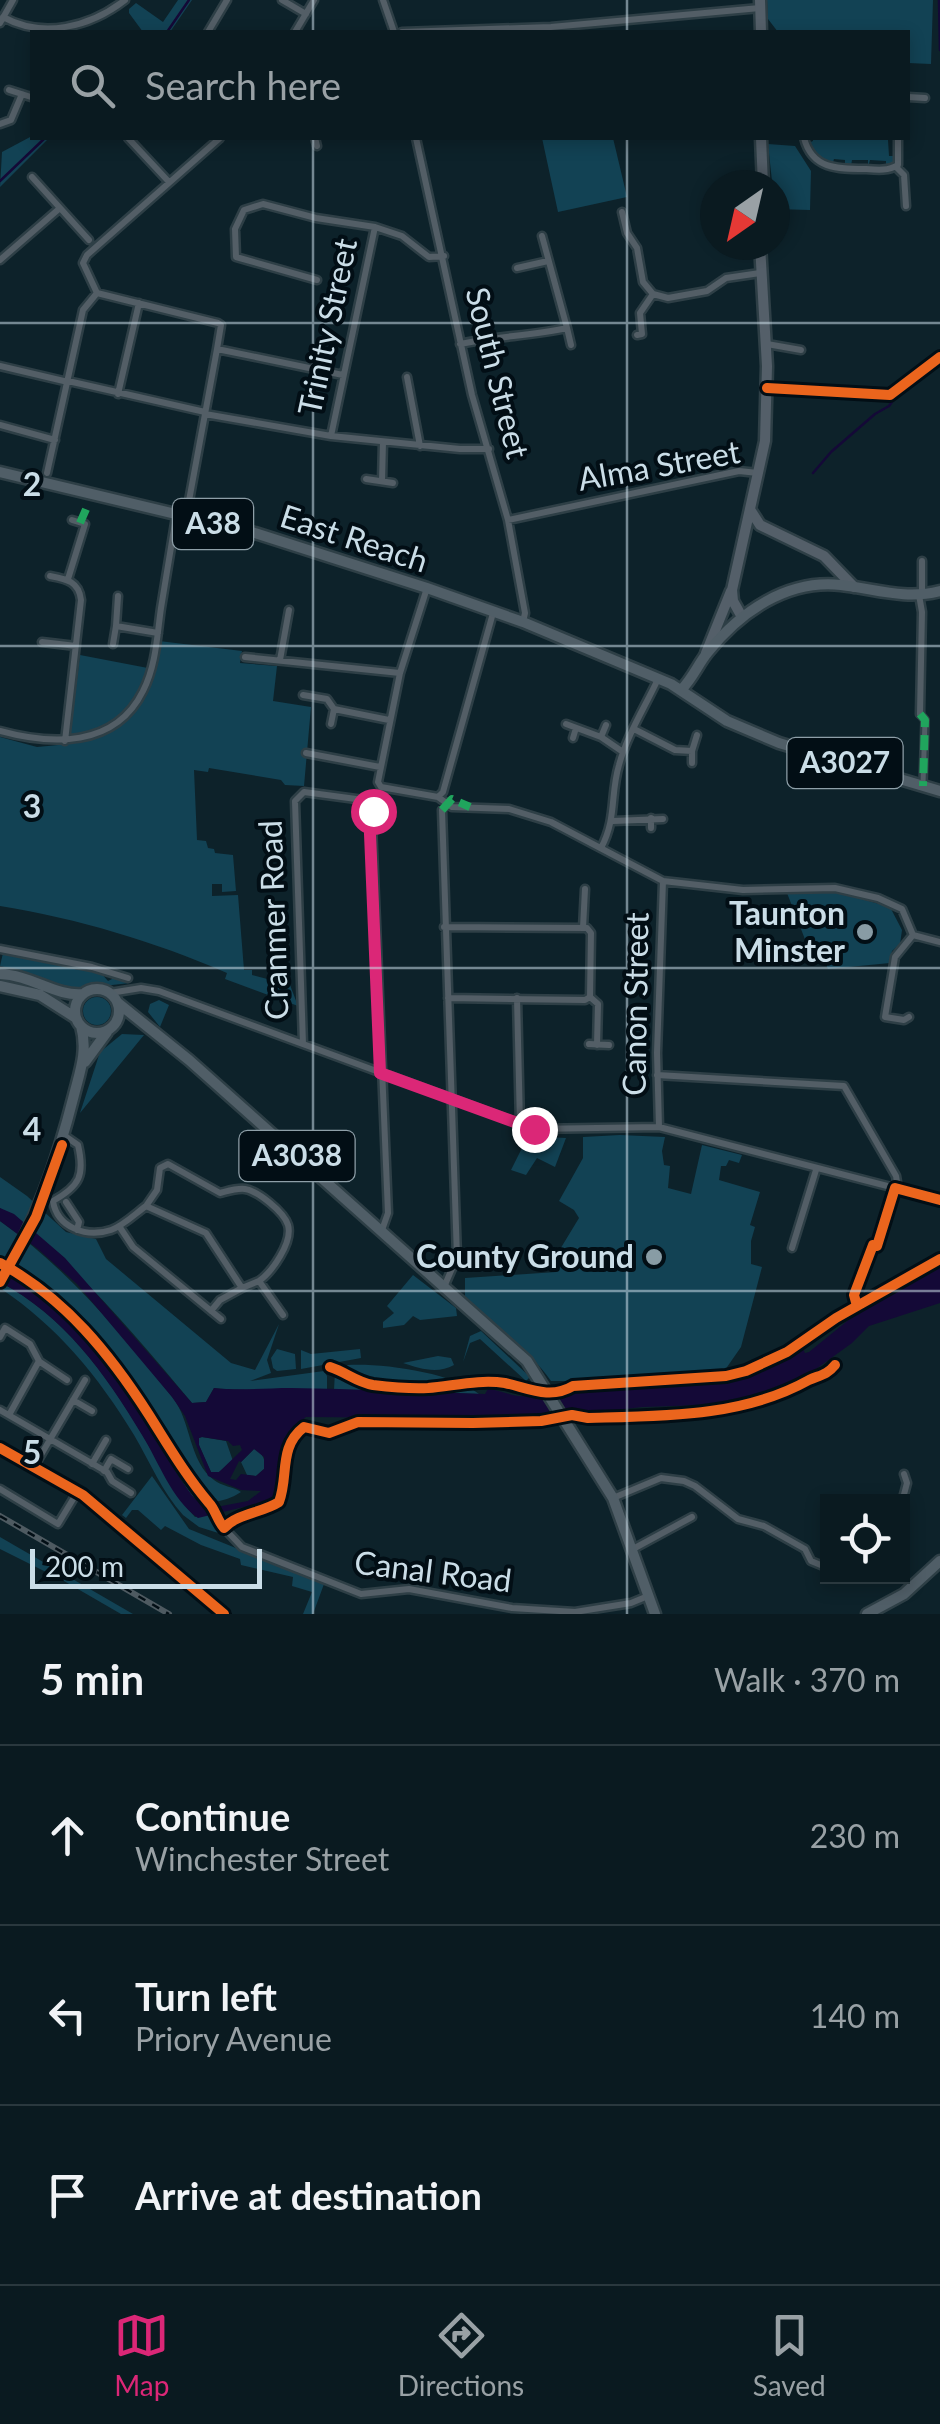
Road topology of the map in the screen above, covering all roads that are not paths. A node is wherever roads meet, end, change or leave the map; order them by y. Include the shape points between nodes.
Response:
1 (13, 0) edge
2 (125, 0) edge
3 (227, 0) edge
4 (282, 0) edge
5 (314, 0) edge
6 (382, 0) edge
7 (760, 4) edge
8 (306, 14) junction
9 (2, 20) edge
10 (72, 29) edge
11 (209, 30) edge
12 (296, 30) edge
13 (394, 30) edge
14 (489, 30) edge
15 (761, 30) edge
16 (9, 90) dead end
17 (22, 94) junction
18 (30, 96) edge
19 (910, 97) edge
20 (925, 98) dead end
21 (0, 124) edge
22 (130, 140) edge
23 (218, 140) edge
24 (416, 140) edge
25 (761, 140) edge
26 (805, 140) edge
27 (898, 140) edge
28 (896, 167) junction
29 (762, 170) edge
30 (32, 177) dead end
31 (169, 182) junction
32 (906, 206) dead end
33 (60, 208) junction
34 (622, 212) dead end
35 (375, 228) junction
36 (542, 236) dead end
37 (88, 240) dead end
38 (444, 256) junction
39 (0, 260) edge
40 (548, 260) junction
41 (760, 260) edge
42 (271, 268) junction
43 (517, 268) dead end
44 (760, 273) junction
45 (268, 277) dead end
46 (317, 280) dead end
47 (97, 293) junction
48 (652, 294) junction
49 (138, 304) junction
50 (567, 328) junction
51 (637, 335) dead end
52 (460, 344) junction
53 (765, 344) junction
54 (571, 346) dead end
55 (217, 349) junction
56 (801, 350) dead end
57 (0, 366) edge
58 (343, 375) junction
59 (406, 377) dead end
60 (68, 381) junction
61 (118, 394) junction
62 (205, 413) junction
63 (0, 425) edge
64 (331, 436) junction
65 (55, 440) junction
66 (382, 442) junction
67 (420, 446) junction
68 (488, 448) junction
69 (0, 472) edge
70 (48, 473) dead end
71 (759, 473) junction
72 (366, 479) dead end
73 (28, 480) junction
74 (0, 481) edge
75 (382, 481) junction
76 (392, 483) dead end
77 (751, 510) junction
78 (181, 518) junction
79 (72, 520) dead end
80 (508, 520) junction
81 (760, 526) junction
82 (746, 533) junction
83 (76, 552) junction
84 (87, 554) dead end
85 (828, 560) junction
86 (922, 560) dead end
87 (50, 576) dead end
88 (68, 580) junction
89 (829, 584) junction
90 (854, 587) junction
91 (427, 588) junction
92 (732, 590) junction
93 (940, 591) edge
94 (920, 595) junction
95 (118, 596) dead end
96 (289, 610) dead end
97 (493, 611) junction
98 (742, 617) junction
99 (522, 622) junction
100 (116, 626) junction
101 (158, 633) junction
102 (42, 642) dead end
103 (112, 644) dead end
104 (76, 646) junction
105 (705, 656) junction
106 (245, 657) dead end
107 (280, 660) junction
108 (400, 673) junction
109 (658, 679) junction
110 (681, 690) junction
111 (303, 695) dead end
112 (334, 709) junction
113 (920, 714) joint
114 (389, 720) junction
115 (331, 724) dead end
116 (566, 724) dead end
117 (606, 725) dead end
118 (576, 728) junction
119 (634, 729) junction
120 (0, 731) edge
121 (696, 735) dead end
122 (600, 737) junction
123 (573, 738) dead end
124 (65, 742) junction
125 (692, 750) junction
126 (623, 752) junction
127 (306, 753) dead end
128 (692, 763) dead end
129 (380, 768) junction
130 (923, 786) junction
131 (940, 791) edge
132 (444, 804) junction
133 (651, 818) junction
134 (663, 819) dead end
135 (613, 821) junction
136 (651, 828) dead end
137 (601, 848) junction
138 (664, 881) junction
139 (585, 889) dead end
140 (444, 927) junction
141 (585, 928) junction
142 (913, 935) junction
143 (940, 942) edge
144 (0, 949) edge
145 (0, 974) edge
146 (128, 978) dead end
147 (0, 986) edge
148 (82, 994) junction
149 (590, 997) junction
150 (448, 998) junction
151 (517, 998) junction
152 (115, 999) junction
153 (909, 1017) dead end
154 (79, 1023) junction
155 (147, 1027) junction
156 (110, 1029) junction
157 (303, 1044) junction
158 (609, 1046) dead end
159 (82, 1067) junction
160 (380, 1073) junction
161 (656, 1075) junction
162 (452, 1099) junction
163 (520, 1124) junction
164 (660, 1127) junction
165 (64, 1136) junction
166 (816, 1170) junction
167 (895, 1188) junction
168 (66, 1202) dead end
169 (146, 1206) junction
170 (119, 1226) junction
171 (77, 1230) junction
172 (382, 1230) junction
173 (881, 1242) dead end
174 (792, 1248) dead end
175 (259, 1281) junction
176 (0, 1282) edge
177 (242, 1288) junction
178 (444, 1288) junction
179 (211, 1311) junction
180 (282, 1314) dead end
181 (220, 1319) dead end
182 (2, 1326) edge
183 (0, 1337) edge
184 (39, 1361) junction
185 (67, 1380) dead end
186 (85, 1380) dead end
187 (73, 1400) junction
188 (0, 1410) edge
189 (92, 1411) dead end
190 (9, 1415) junction
191 (50, 1439) junction
192 (106, 1440) dead end
193 (0, 1448) edge
194 (92, 1464) junction
195 (35, 1465) junction
196 (128, 1469) dead end
197 (104, 1471) junction
198 (904, 1474) dead end
199 (0, 1489) edge
200 (78, 1492) junction
201 (131, 1493) dead end
202 (904, 1494) edge
203 (613, 1498) junction
204 (692, 1517) dead end
205 (224, 1528) dead end
206 (634, 1550) junction
207 (940, 1561) edge
208 (820, 1564) edge
209 (649, 1595) junction
210 (224, 1614) edge
211 (655, 1614) edge
212 (867, 1614) edge

1 - 9 street
2 - 10 street
3 - 11 street
4 - 8 street
5 - 8 street
6 - 13 street
7 - 14 street
7 - 15 main road
8 - 12 street
9 - 10 street
16 - 17 street
17 - 18 street
17 - 21 street via 12,120
19 - 20 street
22 - 31 street
23 - 31 street
24 - 38 street, South Street
25 - 29 main road
26 - 28 street via 812,156 830,167
27 - 28 street
28 - 32 street via 904,175
30 - 33 street
31 - 47 street via 85,259
33 - 37 street
33 - 39 street
34 - 48 street
35 - 38 street via 402,236 429,256
35 - 42 street via 248,206 235,229 236,258
35 - 58 street, Trinity Street
36 - 40 street
38 - 52 street, South Street
40 - 43 street
40 - 50 street
41 - 44 main road
42 - 45 street
42 - 46 street
44 - 48 street via 726,278 708,291
44 - 53 main road
47 - 49 street
47 - 60 street via 84,310
48 - 51 street
49 - 55 street via 221,326
49 - 61 street
50 - 52 street
50 - 54 street
52 - 68 street, South Street
53 - 56 street
53 - 71 main road
55 - 58 street
55 - 62 street
57 - 60 street
58 - 64 street, Trinity Street
59 - 67 street
60 - 61 street
60 - 65 street
61 - 62 street
62 - 64 street
62 - 78 street
63 - 65 street
64 - 66 street
65 - 70 street
66 - 67 street
66 - 75 street
67 - 68 street
68 - 80 street, South Street
69 - 73 main road, East Reach / A38
71 - 77 main road
71 - 80 street, Alma Street via 739,471
72 - 75 street
73 - 74 main road, A38
73 - 78 main road, East Reach / A38
75 - 76 street
77 - 81 main road
77 - 82 main road
78 - 91 main road, East Reach / A38
78 - 101 street
79 - 83 street via 85,524
80 - 99 street, South Street
81 - 82 main road
81 - 85 main road
82 - 92 main road
83 - 84 street
83 - 88 street
85 - 89 main road
85 - 90 main road
86 - 94 street
87 - 88 street
88 - 104 street via 82,600
89 - 90 main road
89 - 98 main road via 796,588
90 - 94 main road
91 - 97 main road, East Reach / A38
91 - 108 street
92 - 98 main road
92 - 105 main road
93 - 94 main road
94 - 113 street
95 - 100 street
96 - 107 street
97 - 99 main road, East Reach / A38
97 - 132 street
98 - 105 main road
99 - 109 main road, East Reach / A38
100 - 101 street
100 - 103 street
101 - 124 street via 136,704 104,730
102 - 104 street
104 - 124 street
105 - 110 main road
106 - 107 street
107 - 108 street
108 - 114 street
109 - 110 main road, East Reach / A38
109 - 119 street
110 - 130 main road, A3027 via 779,743
111 - 112 street via 328,699
112 - 114 street
112 - 115 street
113 - 130 street via 926,720
114 - 129 street
116 - 118 street
117 - 122 street
118 - 122 street
118 - 123 street
119 - 125 street via 675,750
119 - 126 street
120 - 124 street
121 - 125 street
122 - 126 street
125 - 128 street
126 - 135 street
127 - 129 street
129 - 132 street via 380,787
130 - 131 main road, A3027
132 - 137 street via 509,809
132 - 140 street
133 - 134 street
133 - 135 street
133 - 136 street
135 - 137 street
137 - 138 street
138 - 142 street via 743,890 835,888 887,901 906,914
138 - 161 street, Canon Street
139 - 141 street
140 - 141 street
140 - 150 street
141 - 149 street via 591,933
142 - 143 street
142 - 153 street via 895,957 885,1017
144 - 146 street
145 - 148 main road
147 - 154 main road via 40,995
148 - 152 main road via 99,989
148 - 154 main road
149 - 151 street
149 - 158 street via 598,1004 594,1044
150 - 151 street
150 - 162 street
151 - 163 street
152 - 155 main road, A3038
152 - 156 main road via 119,1016
152 - 157 street via 134,988 159,991
154 - 156 main road via 96,1034
154 - 159 main road
155 - 156 main road
155 - 172 main road, A3038
156 - 159 main road
157 - 160 street
157 - 160 street, Cranmer Road via 295,801 314,793 370,801
159 - 165 main road
160 - 162 street
160 - 172 street via 388,1213
161 - 164 street, Canon Street
161 - 167 street via 844,1086 896,1176
162 - 163 street
162 - 178 street via 457,1257
163 - 164 street via 554,1131
164 - 166 street
165 - 171 street via 78,1145 82,1170 53,1205 59,1219
165 - 176 main road via 45,1194
166 - 167 street
166 - 174 street
167 - 173 street
168 - 171 street
169 - 170 street
169 - 175 street via 160,1168 168,1164 215,1191 256,1193 284,1216 289,1234
169 - 177 street via 206,1233
170 - 171 street
170 - 179 street via 133,1247
172 - 178 main road, A3038
175 - 177 street
175 - 180 street
177 - 179 street
178 - 203 main road, A3038 via 527,1361
179 - 181 street
182 - 183 street
182 - 184 street via 30,1344
184 - 185 street
184 - 190 street
186 - 187 street
187 - 189 street
187 - 191 street
188 - 190 street
190 - 191 street
191 - 194 street
191 - 195 street
192 - 194 street
193 - 195 main road
194 - 197 street
195 - 200 main road
196 - 197 street via 112,1459
197 - 201 street
198 - 202 street
199 - 200 street via 58,1524
200 - 210 main road
203 - 206 main road, A3038
203 - 208 street via 661,1478 684,1481 738,1519 806,1549
204 - 206 street
205 - 209 street, Canal Road via 242,1546 361,1594 409,1589 575,1612
206 - 209 main road, A3038
207 - 212 main road via 904,1594
209 - 211 main road, A3038

